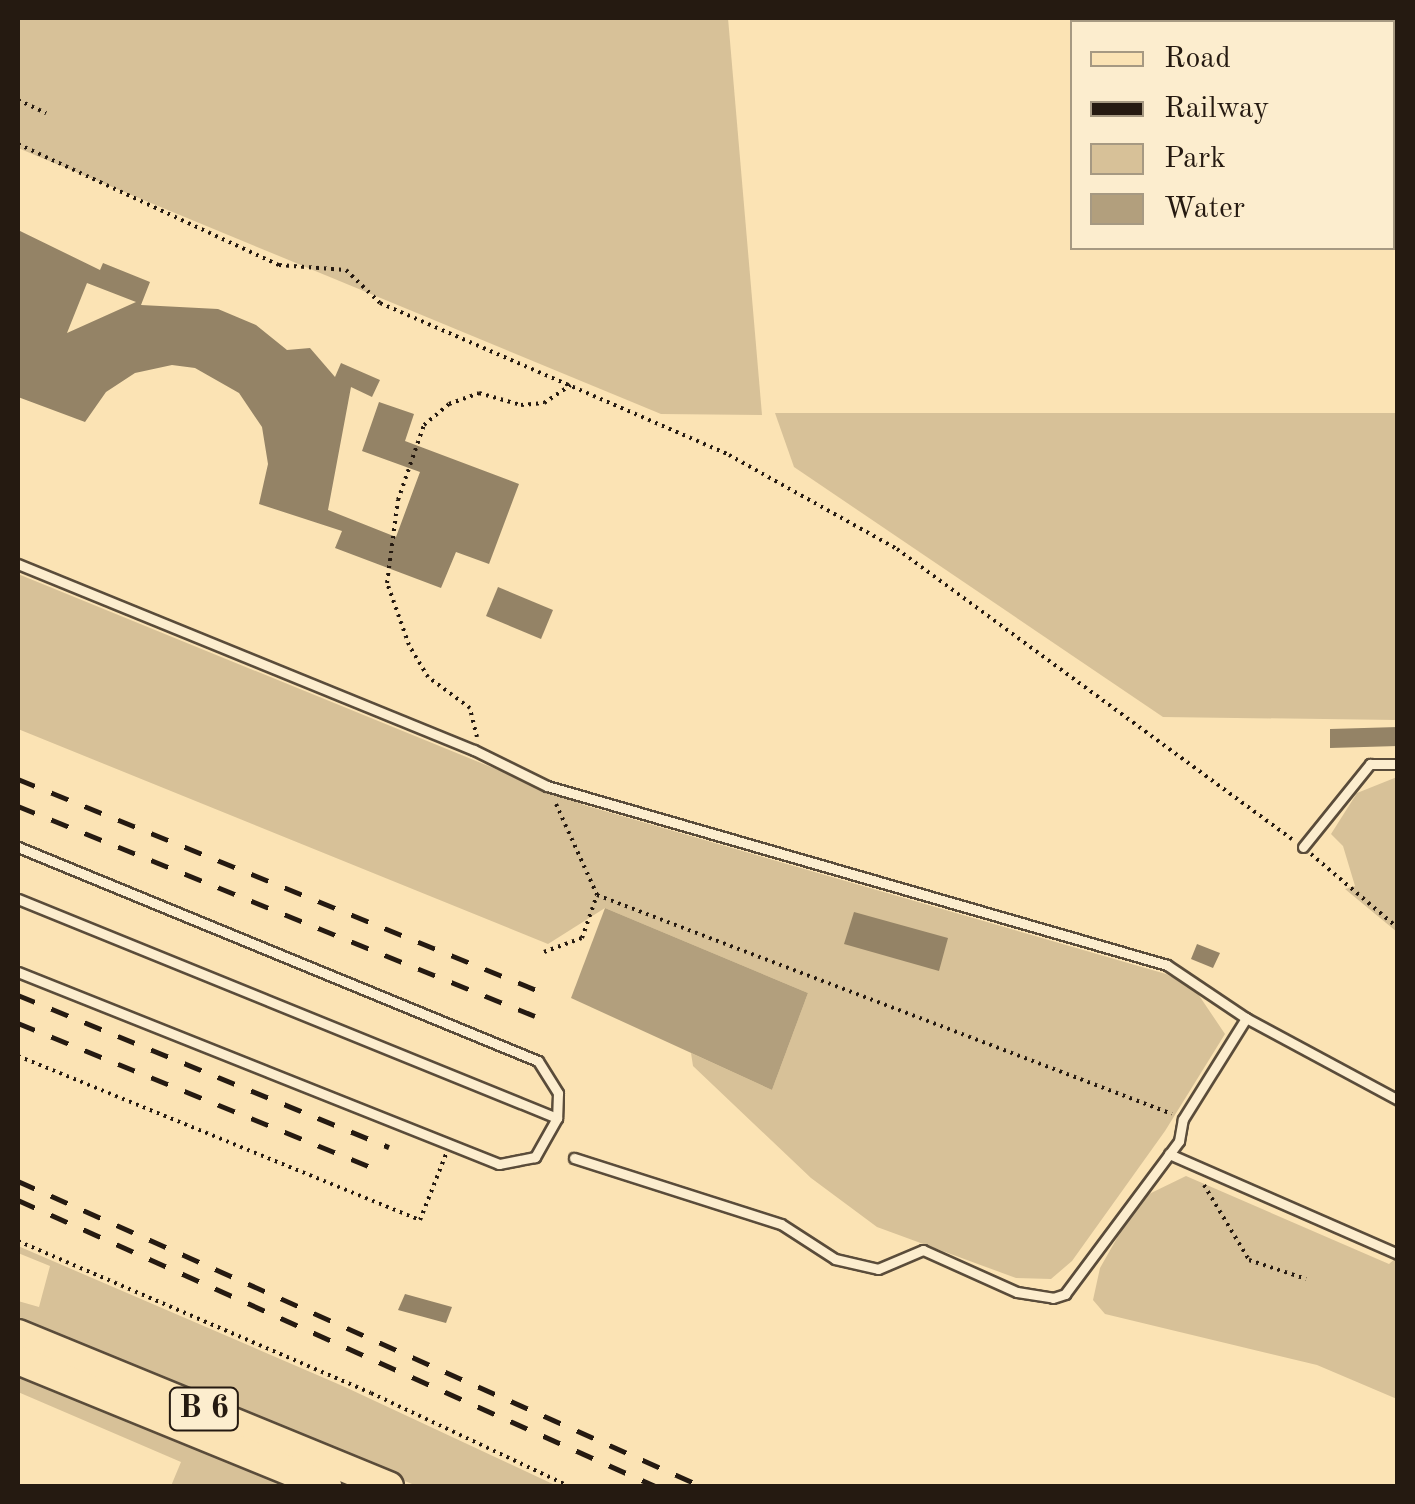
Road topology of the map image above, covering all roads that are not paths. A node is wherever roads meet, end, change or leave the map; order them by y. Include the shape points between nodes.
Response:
1 (18, 564) edge
2 (1398, 764) edge
3 (18, 847) edge
4 (1303, 847) road end
5 (18, 898) edge
6 (18, 972) edge
7 (1246, 1018) junction
8 (1398, 1100) edge
9 (557, 1118) junction
10 (1170, 1154) junction
11 (574, 1158) dead end
12 (1398, 1254) edge
13 (18, 1334) edge
14 (18, 1360) edge
15 (327, 1486) edge
16 (389, 1486) edge

1 - 7 lane via 547,786 1133,953 1186,975
2 - 4 lane via 1370,764
3 - 9 lane via 538,1061 558,1092
5 - 9 lane
6 - 9 lane via 499,1164 535,1157
7 - 8 lane
7 - 10 lane via 1183,1119
10 - 11 lane via 1065,1294 1053,1298 1017,1292 923,1250 878,1269 835,1259 780,1224
10 - 12 lane
13 - 16 main road, B 6
14 - 15 main road, B 6

